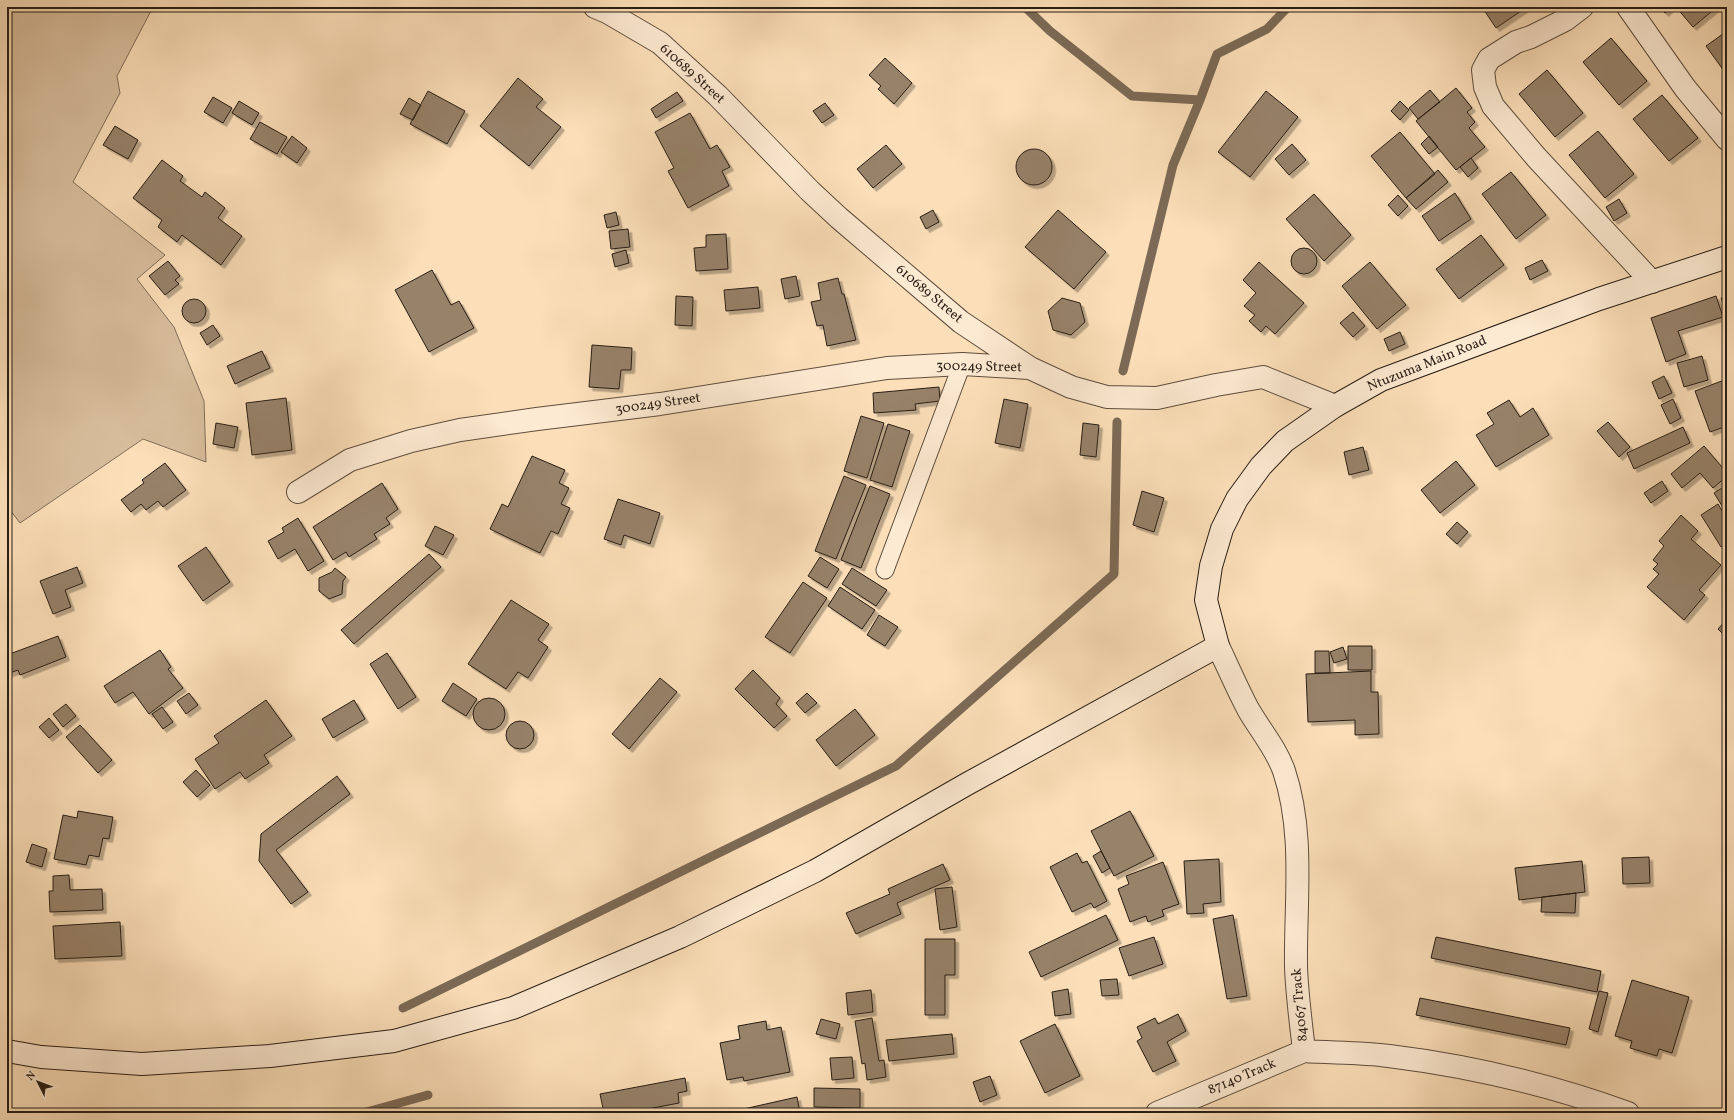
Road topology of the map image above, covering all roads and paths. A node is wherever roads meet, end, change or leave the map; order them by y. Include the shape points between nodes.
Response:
1 (594, 7) edge
2 (1582, 7) edge
3 (1628, 7) edge
4 (1727, 139) edge
5 (1727, 257) edge
6 (1652, 282) junction
7 (962, 364) junction
8 (1030, 368) junction
9 (1334, 406) junction
10 (298, 492) dead end
11 (885, 570) dead end
12 (1218, 646) junction
13 (7, 1051) edge
14 (1304, 1051) junction
15 (1159, 1113) edge
16 (1628, 1113) edge

1 - 8 street, 610689 Street via 660,43 718,96 839,218 960,322
2 - 6 street via 1565,20 1516,42 1489,59 1483,70 1485,87 1493,106 1536,157
3 - 4 street via 1685,88
5 - 6 street, Ntuzuma Main Road
6 - 9 street, Ntuzuma Main Road via 1599,298 1381,380
7 - 8 street, 300249 Street
7 - 10 street, 300249 Street via 887,368 660,404 460,430 411,441 350,460
7 - 11 lane
8 - 9 street, 610689 Street via 1071,387 1107,397 1156,398 1263,377
9 - 12 street, Ntuzuma Main Road via 1285,441 1261,466 1237,499 1222,529 1211,566 1206,600
12 - 13 street via 966,784 815,871 680,938 513,1008 394,1041 270,1056 142,1064 41,1057
12 - 14 street, 84067 Track via 1248,709 1273,747 1292,801 1298,908 1296,967
14 - 15 street, 87140 Track
14 - 16 street, 84067 Track via 1388,1055 1478,1071 1563,1091

